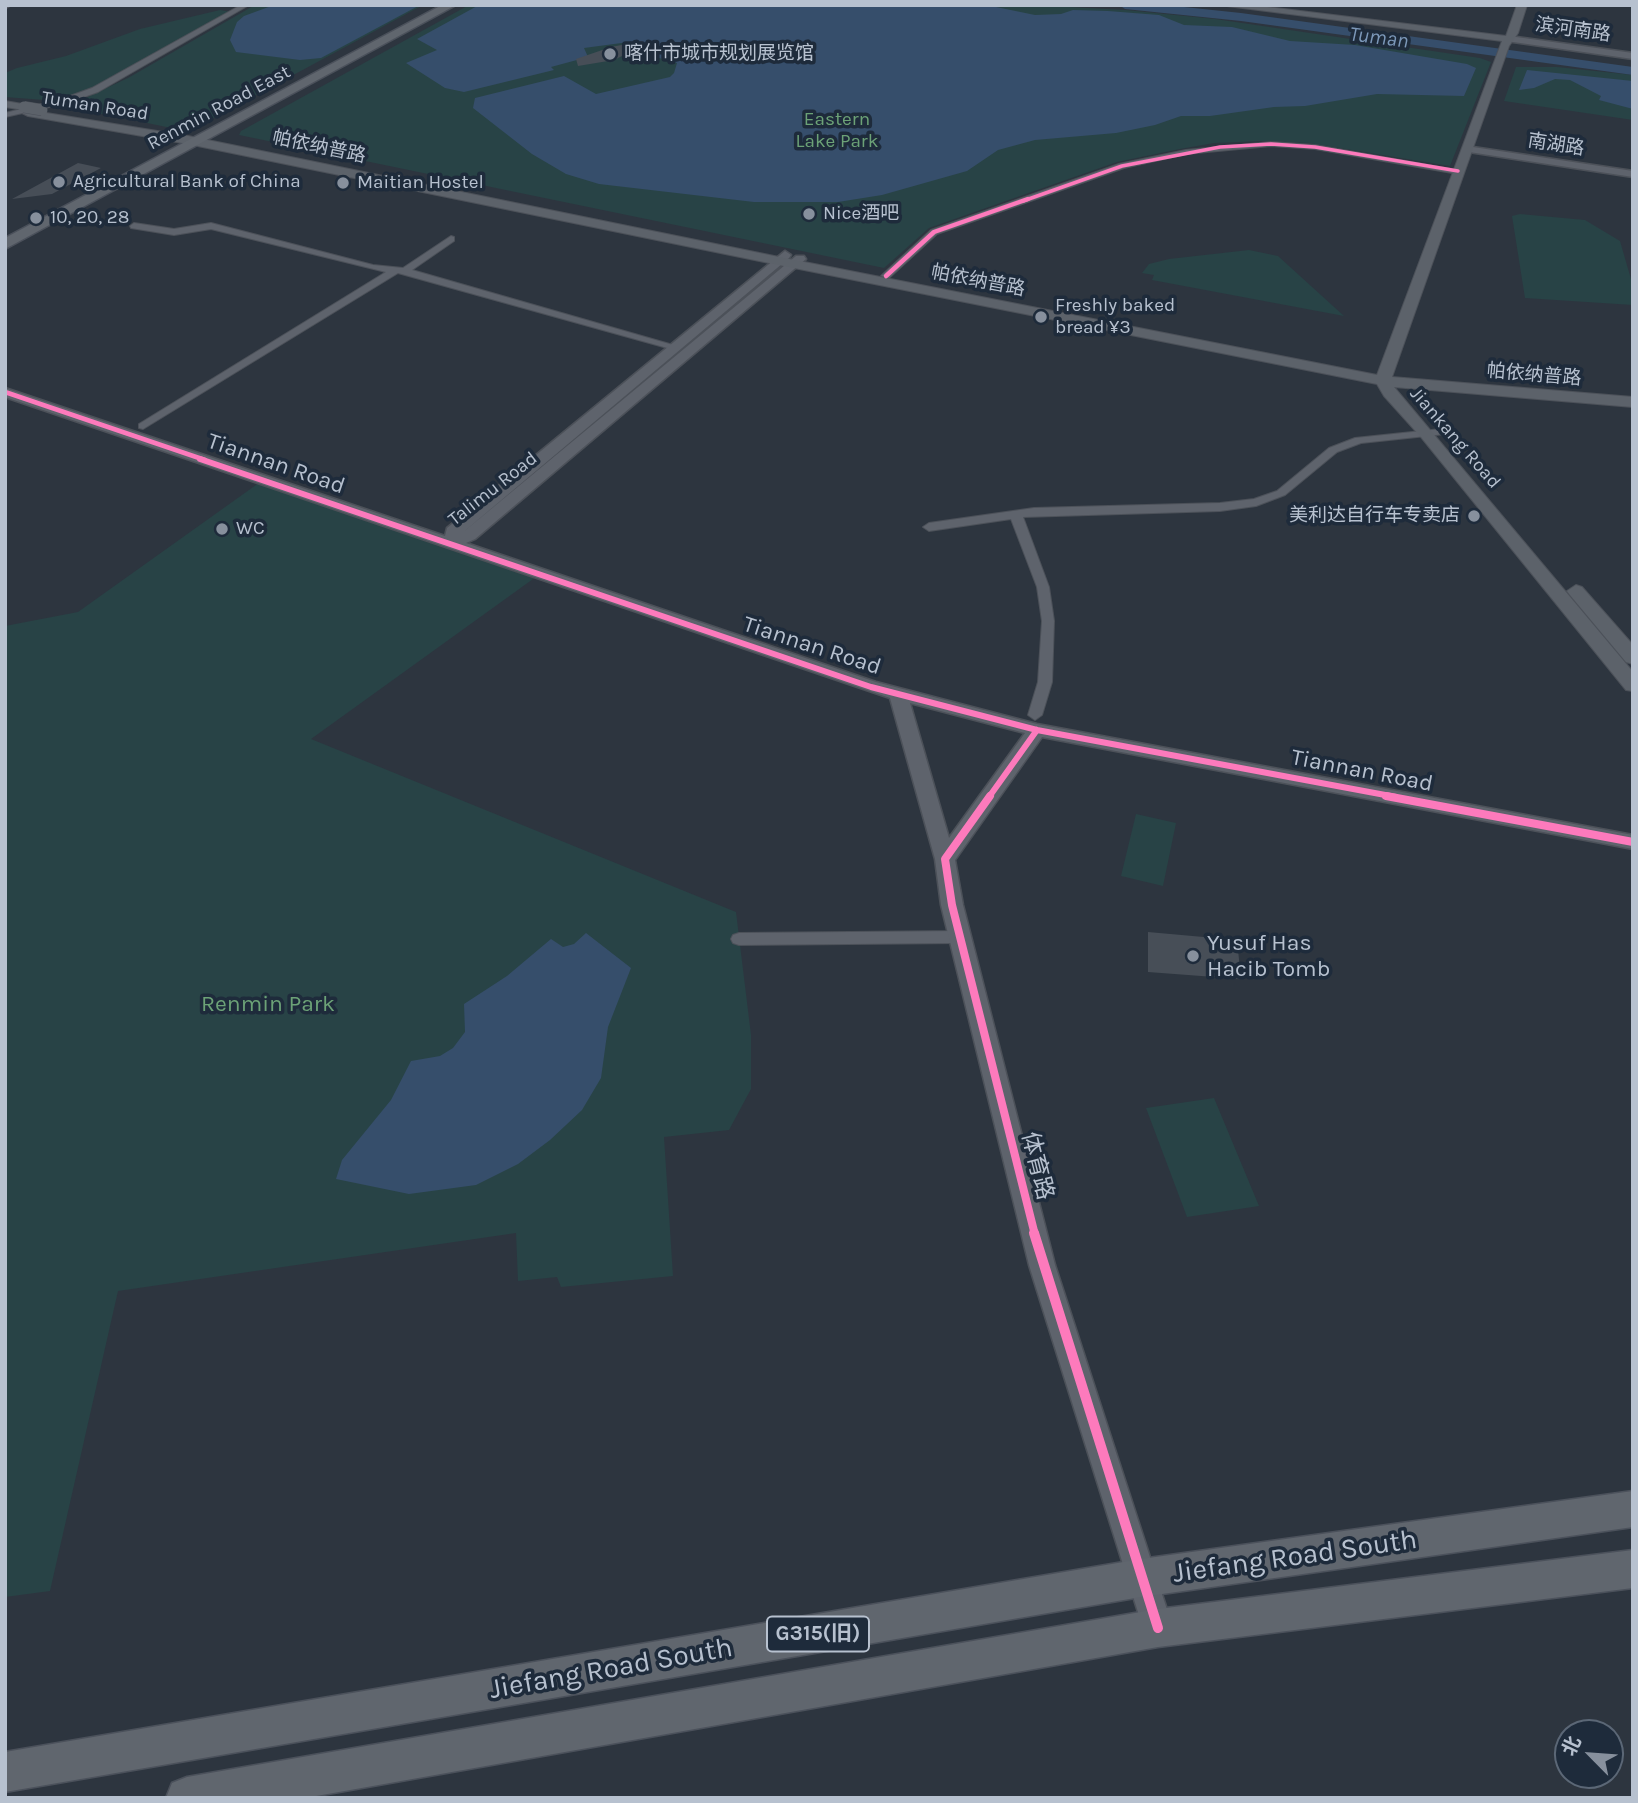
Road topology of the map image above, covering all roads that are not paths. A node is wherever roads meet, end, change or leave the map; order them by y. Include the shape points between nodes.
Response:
1 (246, 5) edge
2 (442, 5) edge
3 (451, 5) edge
4 (1224, 5) edge
5 (1522, 5) edge
6 (1528, 5) edge
7 (1511, 43) junction
8 (1633, 56) edge
9 (1503, 64) junction
10 (7, 110) edge
11 (26, 110) junction
12 (196, 139) junction
13 (1473, 150) junction
14 (1458, 171) junction
15 (1633, 174) edge
16 (134, 226) dead end
17 (5, 235) edge
18 (451, 239) dead end
19 (5, 244) edge
20 (789, 260) junction
21 (400, 270) junction
22 (886, 276) junction
23 (675, 347) junction
24 (5, 379) edge
25 (1390, 379) junction
26 (5, 392) edge
27 (1633, 396) edge
28 (1633, 402) edge
29 (143, 426) junction
30 (1434, 433) junction
31 (1016, 514) junction
32 (929, 527) dead end
33 (458, 537) junction
34 (1633, 658) edge
35 (1633, 685) edge
36 (898, 694) junction
37 (1036, 722) junction
38 (1633, 828) edge
39 (1633, 842) edge
40 (945, 859) junction
41 (960, 937) junction
42 (739, 939) dead end
43 (1633, 1509) edge
44 (1633, 1569) edge
45 (1141, 1578) junction
46 (1158, 1628) junction
47 (5, 1772) edge
48 (187, 1798) edge

1 - 10 street via 95,90 64,102
2 - 12 main road, Renmin Road East
3 - 12 main road, Renmin Road East
4 - 7 main road
5 - 7 main road
6 - 7 main road
7 - 8 street, 滨河南路
7 - 9 main road
9 - 13 main road, Jiankang Road
9 - 14 main road, Jiankang Road
10 - 11 main road
11 - 12 main road, Tuman Road
11 - 12 main road, Tuman Road, bridge
12 - 17 main road, Renmin Road East
12 - 19 main road, Renmin Road East
12 - 20 main road, 帕依纳普路
13 - 15 street, 南湖路
13 - 25 main road, Jiankang Road
14 - 22 street via 1315,147 1271,144 1186,152 1122,166 934,232
14 - 25 main road, Jiankang Road
16 - 21 street via 174,232 212,226 373,268
18 - 21 street
20 - 22 main road, 帕依纳普路
20 - 23 street, Talimu Road
20 - 25 main road, 帕依纳普路
20 - 33 street, Talimu Road
21 - 23 street
21 - 29 street
22 - 25 main road, 帕依纳普路
23 - 33 street, Talimu Road
24 - 29 street, Tiannan Road
25 - 27 main road, 帕依纳普路
25 - 28 main road, 帕依纳普路
25 - 30 main road, Jiankang Road via 1389,393
26 - 33 street, Tiannan Road
29 - 33 street, Tiannan Road
30 - 31 street via 1359,440 1333,450 1281,493 1256,502
30 - 34 main road, Jiankang Road
30 - 35 main road, Jiankang Road
31 - 32 street
31 - 37 street via 1043,587 1048,621 1045,682
33 - 36 street, Tiannan Road
33 - 37 street, Tiannan Road via 861,670
36 - 37 street, Tiannan Road
36 - 40 street, 体育路
37 - 38 street, Tiannan Road
37 - 39 street, Tiannan Road
37 - 40 street
40 - 41 street, 体育路
41 - 42 street
41 - 45 street, 体育路 via 1042,1265
43 - 45 main road, Jiefang Road South / G315(旧)
44 - 46 main road, G315(旧)
45 - 46 street, 体育路
45 - 47 main road, Jiefang Road South / G315(旧)
46 - 48 main road, G315(旧)

